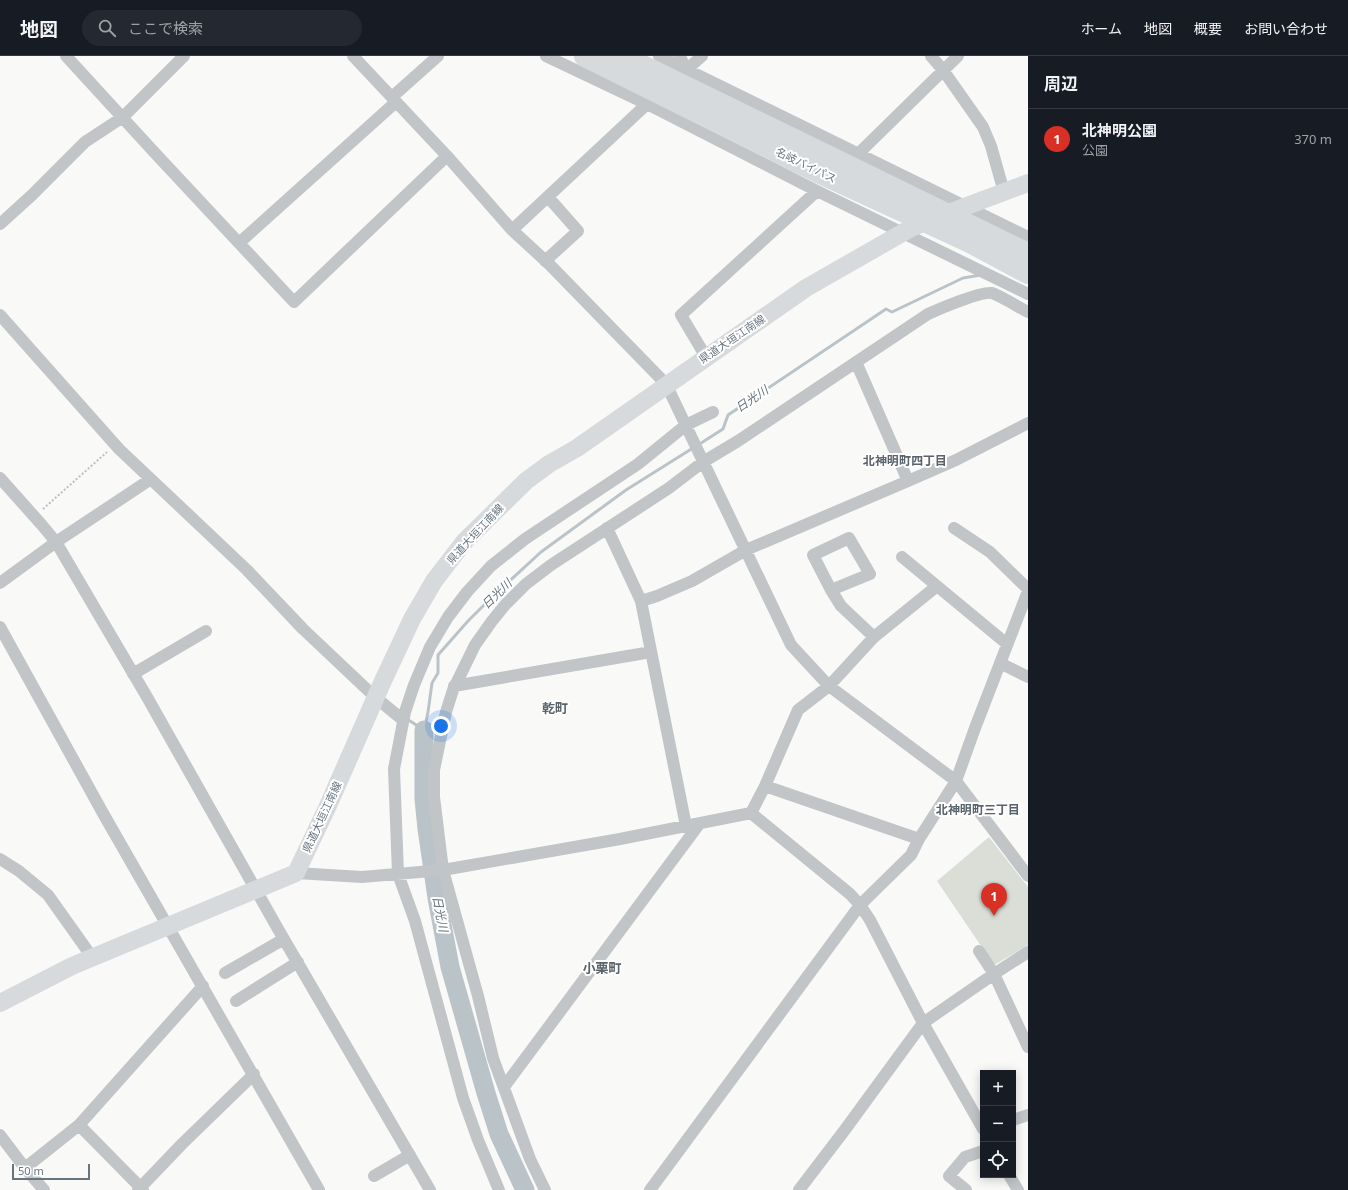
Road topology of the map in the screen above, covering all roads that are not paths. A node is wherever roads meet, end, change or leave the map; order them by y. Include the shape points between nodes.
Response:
1 (66, 56) edge
2 (184, 56) edge
3 (353, 56) edge
4 (438, 56) edge
5 (546, 56) edge
6 (585, 56) edge
7 (622, 56) edge
8 (659, 56) edge
9 (680, 56) edge
10 (702, 56) edge
11 (931, 56) edge
12 (958, 56) edge
13 (686, 70) junction
14 (943, 70) junction
15 (394, 99) junction
16 (647, 104) junction
17 (123, 117) junction
18 (858, 154) junction
19 (447, 156) junction
20 (1028, 183) edge
21 (817, 191) junction
22 (1004, 192) junction
23 (548, 197) junction
24 (908, 204) junction
25 (964, 207) junction
26 (0, 224) edge
27 (512, 230) junction
28 (903, 232) junction
29 (1028, 237) edge
30 (239, 243) junction
31 (1028, 254) edge
32 (545, 261) junction
33 (1028, 273) edge
34 (1005, 283) junction
35 (1028, 294) edge
36 (1028, 299) edge
37 (1028, 312) edge
38 (0, 315) edge
39 (706, 357) junction
40 (856, 362) junction
41 (666, 384) junction
42 (712, 412) dead end
43 (1028, 423) edge
44 (687, 427) junction
45 (702, 461) junction
46 (0, 478) edge
47 (151, 479) junction
48 (908, 482) junction
49 (607, 528) junction
50 (954, 528) dead end
51 (56, 542) junction
52 (746, 550) junction
53 (902, 557) dead end
54 (0, 584) edge
55 (937, 586) junction
56 (831, 590) junction
57 (1028, 590) edge
58 (641, 601) junction
59 (0, 628) edge
60 (206, 631) dead end
61 (874, 637) junction
62 (1007, 644) junction
63 (651, 652) junction
64 (1000, 663) junction
65 (133, 674) junction
66 (1028, 677) edge
67 (454, 686) junction
68 (829, 686) junction
69 (375, 697) junction
70 (403, 720) junction
71 (956, 782) junction
72 (765, 786) junction
73 (751, 813) junction
74 (700, 823) junction
75 (686, 826) junction
76 (919, 839) junction
77 (0, 859) edge
78 (441, 870) junction
79 (296, 873) junction
80 (400, 874) junction
81 (1028, 876) edge
82 (256, 889) junction
83 (860, 905) junction
84 (168, 925) junction
85 (284, 939) junction
86 (980, 951) dead end
87 (1028, 952) edge
88 (92, 957) junction
89 (298, 962) junction
90 (225, 973) dead end
91 (994, 974) junction
92 (203, 986) junction
93 (236, 1001) dead end
94 (0, 1003) edge
95 (924, 1023) junction
96 (1028, 1047) edge
97 (254, 1074) junction
98 (504, 1087) junction
99 (1028, 1115) edge
100 (1016, 1119) edge
101 (79, 1124) junction
102 (980, 1125) edge
103 (0, 1135) edge
104 (980, 1152) edge
105 (410, 1155) junction
106 (25, 1168) junction
107 (374, 1176) dead end
108 (1010, 1178) edge
109 (140, 1189) edge
110 (1016, 1189) edge
111 (44, 1190) edge
112 (319, 1190) edge
113 (430, 1190) edge
114 (500, 1190) edge
115 (545, 1190) edge
116 (650, 1190) edge
117 (799, 1190) edge
118 (966, 1190) edge

1 - 17 street
2 - 17 street
3 - 15 street
4 - 15 street
5 - 16 street
6 - 24 highway, 名岐バイパス via 818,172
7 - 24 highway, 名岐バイパス via 768,129
8 - 13 street
9 - 13 street
10 - 13 street
11 - 14 street
12 - 14 street
13 - 18 street
14 - 18 street
14 - 22 street via 983,127
15 - 19 street
15 - 30 street
16 - 21 street
16 - 23 street
17 - 26 street via 85,142
17 - 30 street
18 - 25 street
19 - 27 street
19 - 30 street via 294,302
20 - 22 main road, 県道大垣江南線
21 - 28 street
21 - 39 street via 681,315
22 - 25 main road, 県道大垣江南線
23 - 27 street
23 - 32 street via 578,232
24 - 31 highway, 名岐バイパス
24 - 33 highway, 名岐バイパス via 970,242
25 - 28 main road, 県道大垣江南線
25 - 29 street
27 - 32 street
28 - 34 street
28 - 39 main road, 県道大垣江南線 via 806,288
32 - 41 street
34 - 35 street
34 - 36 street
37 - 40 street via 992,293 971,297 928,314
38 - 47 street via 115,444
39 - 41 main road, 県道大垣江南線
40 - 45 street via 738,441
40 - 48 street
41 - 44 street
41 - 69 main road, 県道大垣江南線 via 526,481 464,542 434,581 415,613
42 - 44 street
43 - 48 street
44 - 45 street
44 - 70 street via 638,464 525,539 491,566 448,617 430,647 414,684
45 - 49 street via 670,488
45 - 52 street
46 - 51 street
47 - 51 street
47 - 69 street
48 - 52 street
49 - 58 street
49 - 67 street via 526,584 505,605 475,645
50 - 57 street via 990,552
51 - 54 street
51 - 65 street
52 - 58 street via 692,581
52 - 68 street via 791,645
53 - 55 street
55 - 61 street
55 - 62 street
56 - 56 street via 813,555 849,538 870,574
56 - 61 street via 841,606
57 - 62 street
58 - 63 street
59 - 84 street
60 - 65 street
61 - 68 street
62 - 64 street
63 - 67 street
63 - 75 street
64 - 66 street
64 - 71 street
65 - 82 street
67 - 78 street via 434,770
68 - 71 street
68 - 72 street via 798,710
69 - 70 street
69 - 79 main road, 県道大垣江南線
70 - 80 street via 394,769
71 - 76 street
71 - 81 street
72 - 73 street
72 - 76 street
73 - 74 street
73 - 83 street
74 - 75 street
74 - 98 street
75 - 78 street
76 - 83 street via 911,856
77 - 88 street via 20,871 48,895
78 - 80 street
78 - 98 street via 476,989 493,1058
79 - 80 street via 362,876
79 - 82 main road
80 - 114 street via 463,1098
82 - 84 main road
82 - 85 street
83 - 95 street
83 - 116 street
84 - 88 main road
84 - 92 street
85 - 89 street
85 - 90 street
86 - 91 street
87 - 91 street
88 - 94 main road
89 - 93 street
89 - 105 street
91 - 95 street
91 - 96 street
92 - 97 street
92 - 101 street
95 - 102 street
95 - 117 street
97 - 109 street
97 - 112 street
98 - 115 street via 530,1159
99 - 100 street
101 - 106 street
101 - 109 street
103 - 106 street
104 - 118 street via 966,1157 949,1176
105 - 107 street
105 - 113 street
106 - 111 street
108 - 110 street

